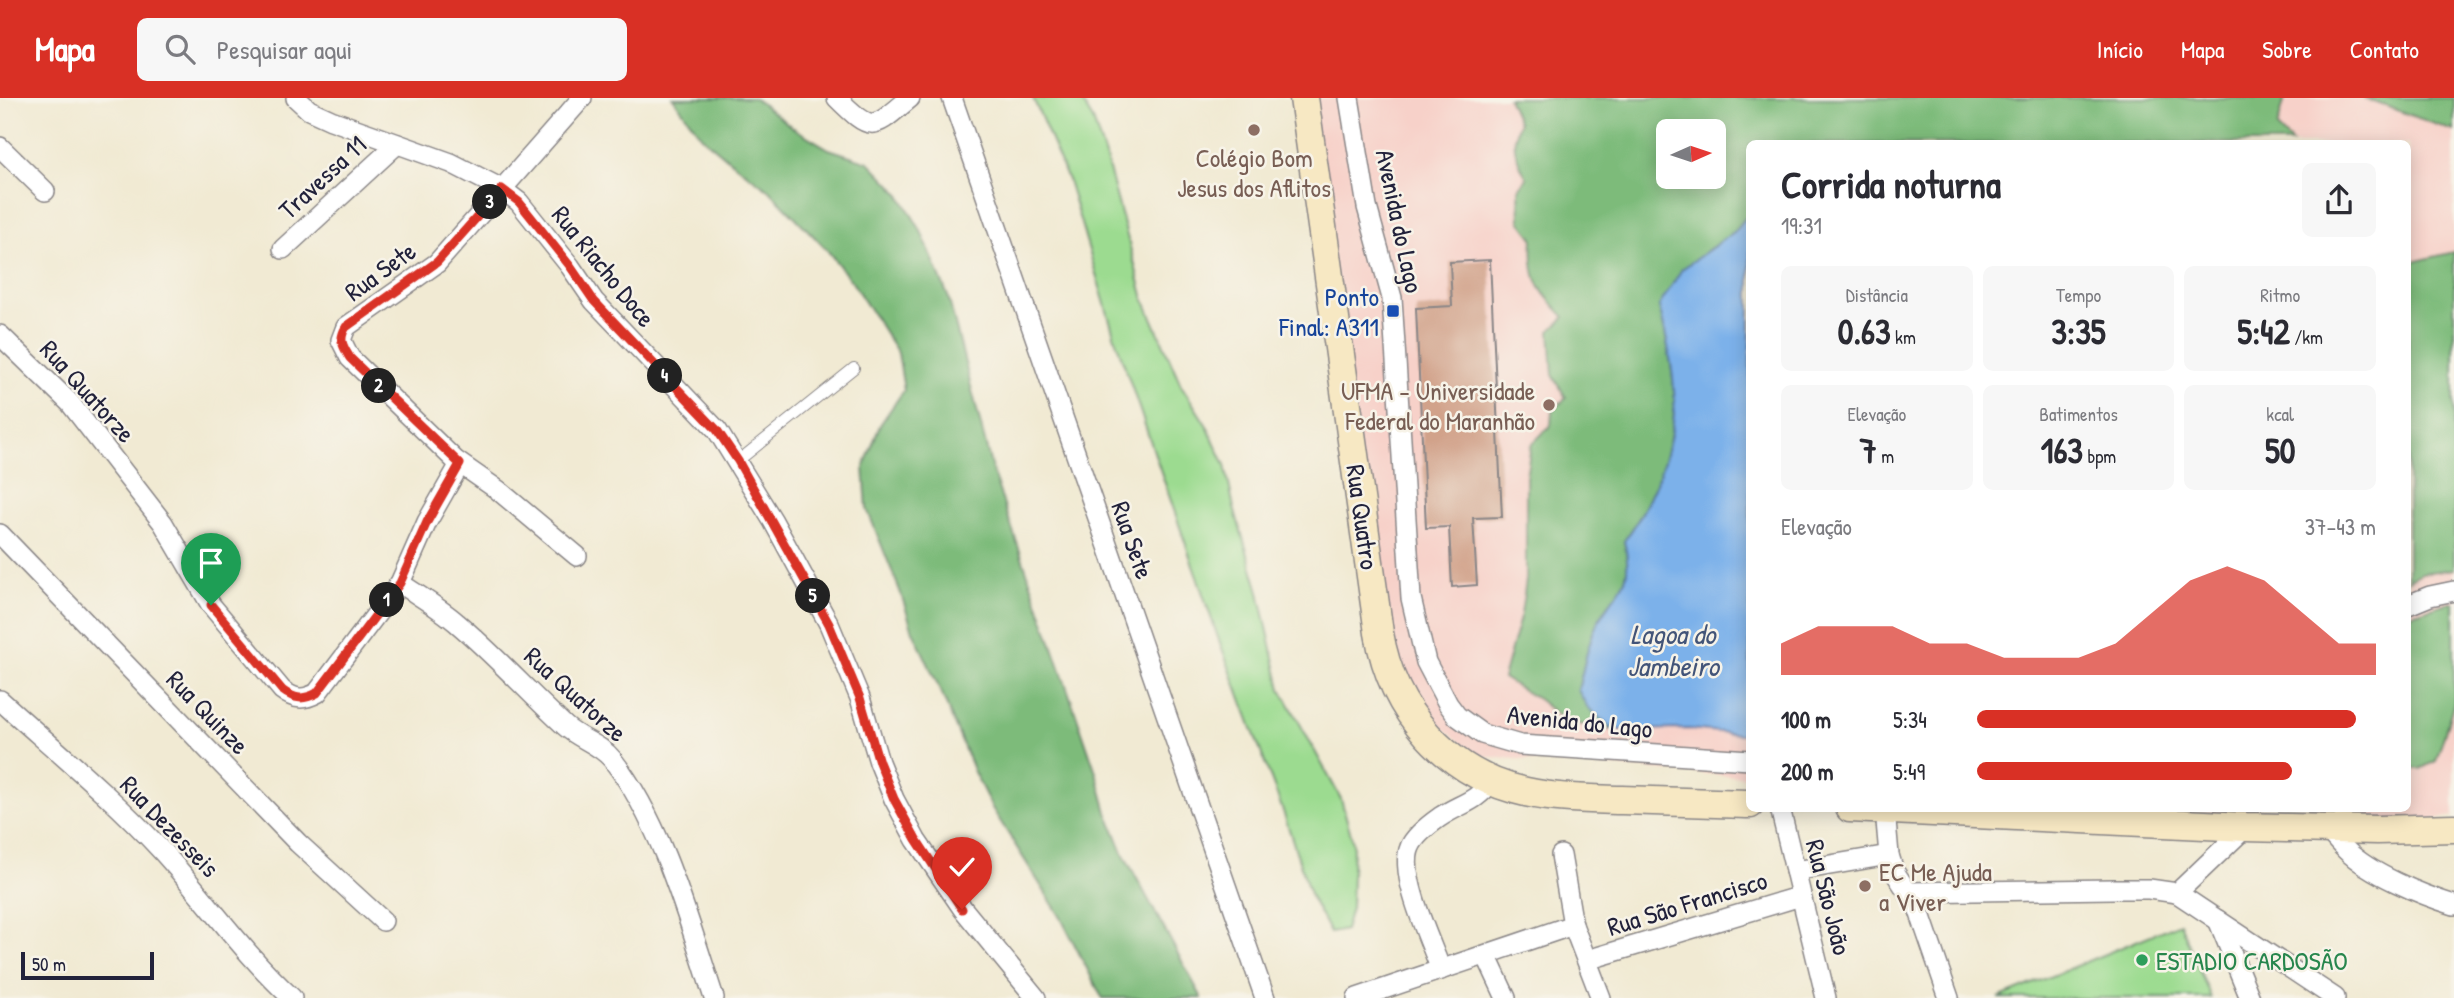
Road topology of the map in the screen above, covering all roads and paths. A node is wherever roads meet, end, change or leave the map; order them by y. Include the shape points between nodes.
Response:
1 (296, 98) edge
2 (582, 98) edge
3 (837, 98) edge
4 (910, 98) edge
5 (952, 98) edge
6 (1304, 98) edge
7 (1349, 98) edge
8 (397, 144) junction
9 (0, 147) edge
10 (502, 189) junction
11 (45, 191) dead end
12 (283, 249) dead end
13 (0, 335) edge
14 (854, 368) dead end
15 (738, 461) junction
16 (460, 464) junction
17 (0, 534) edge
18 (577, 556) dead end
19 (400, 583) junction
20 (2454, 592) edge
21 (2411, 604) edge
22 (0, 700) edge
23 (1746, 760) edge
24 (1492, 781) junction
25 (1746, 804) edge
26 (1781, 812) edge
27 (1885, 812) edge
28 (1927, 812) edge
29 (2246, 827) junction
30 (2454, 828) edge
31 (2328, 829) junction
32 (1561, 855) dead end
33 (1889, 855) junction
34 (1796, 871) junction
35 (1909, 892) junction
36 (2177, 893) junction
37 (1801, 896) junction
38 (2454, 905) edge
39 (2218, 920) junction
40 (383, 922) dead end
41 (1573, 925) junction
42 (1486, 955) junction
43 (1587, 960) junction
44 (1441, 970) junction
45 (1395, 992) edge
46 (292, 998) edge
47 (714, 998) edge
48 (1036, 998) edge
49 (1265, 998) edge
50 (1357, 998) edge
51 (1506, 998) edge
52 (1601, 998) edge
53 (1826, 998) edge
54 (1949, 998) edge
55 (2250, 998) edge
56 (2335, 998) edge

1 - 8 street, Rua Riacho Doce via 309,110
2 - 10 street, Rua Sete
3 - 4 street via 865,123 874,125
5 - 49 street, Rua Sete
6 - 24 main road, Rua Quatro via 1379,634 1389,676 1401,702 1431,741
7 - 23 street, Avenida do Lago via 1367,207 1392,298 1411,598 1426,662 1448,704 1482,734 1520,746
8 - 10 street, Rua Riacho Doce via 451,163
8 - 12 street, Travessa 11
9 - 11 street
10 - 15 street, Rua Riacho Doce via 519,202 594,301 717,430
10 - 16 street, Rua Sete via 437,262 346,327 341,340 350,358
13 - 19 street, Rua Quatorze via 70,403 163,523 211,605 289,695 307,699 317,693
14 - 15 lane
15 - 48 street, Rua Riacho Doce via 829,624 860,698 879,762 916,839 962,909
16 - 18 street, Rua Sete via 498,489
16 - 19 street
17 - 40 street, Rua Quinze via 298,843
19 - 47 street, Rua Quatorze via 454,620 573,734 611,758 650,823
20 - 21 street
22 - 46 street, Rua Dezesseis via 162,850
24 - 25 main road, Rua Quatro via 1525,792 1568,798
24 - 44 street via 1482,794 1427,826 1409,848 1408,879
26 - 34 street, Rua São João
27 - 33 street
28 - 29 main road
29 - 31 main road
29 - 36 street
30 - 31 main road
31 - 38 street via 2347,852 2378,872
32 - 41 street
33 - 34 street, Rua São Francisco
33 - 35 street
34 - 37 street, Rua São João
35 - 36 street via 2149,889
35 - 54 street via 1926,926
36 - 39 street
37 - 43 street, Rua São Francisco
37 - 53 street, Rua São João
39 - 55 street
39 - 56 street
41 - 42 street
41 - 43 street
42 - 44 street
42 - 51 street
43 - 52 street
44 - 45 street
45 - 50 street

